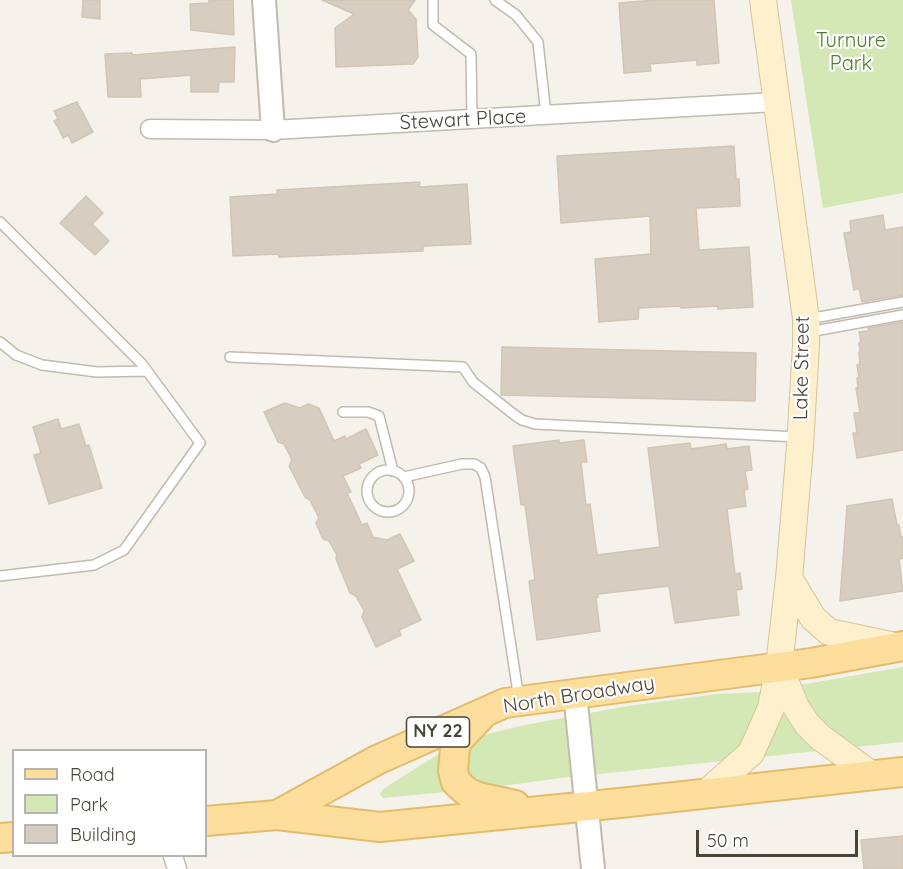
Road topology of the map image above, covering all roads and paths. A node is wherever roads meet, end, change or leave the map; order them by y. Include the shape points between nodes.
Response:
1 (264, 0) edge
2 (433, 0) edge
3 (495, 0) edge
4 (763, 0) edge
5 (776, 102) junction
6 (546, 115) junction
7 (472, 120) junction
8 (150, 129) dead end
9 (273, 130) junction
10 (0, 222) edge
11 (903, 302) edge
12 (903, 315) edge
13 (806, 326) junction
14 (0, 342) edge
15 (230, 357) dead end
16 (146, 371) junction
17 (344, 411) dead end
18 (801, 438) junction
19 (393, 471) junction
20 (404, 477) junction
21 (0, 576) edge
22 (789, 578) junction
23 (901, 646) edge
24 (779, 666) junction
25 (575, 693) junction
26 (512, 702) junction
27 (903, 772) edge
28 (872, 775) junction
29 (705, 794) junction
30 (586, 807) junction
31 (543, 811) junction
32 (277, 814) junction
33 (207, 821) edge
34 (593, 869) edge

1 - 9 street
2 - 7 lane via 433,25 471,54
3 - 6 lane via 516,15 538,42
4 - 5 main road, Lake Street
5 - 6 street, Stewart Place
5 - 13 main road, Lake Street
6 - 7 street, Stewart Place
7 - 9 street, Stewart Place
8 - 9 street, Stewart Place
10 - 16 lane
11 - 13 lane
12 - 13 lane
13 - 18 main road, Lake Street
14 - 16 lane via 16,356 42,365 97,372
15 - 18 lane via 463,367 473,382 522,420 535,424
16 - 21 lane via 200,443 194,453 124,550 94,565
17 - 19 lane via 379,416
18 - 22 main road, Lake Street
19 - 20 lane
19 - 20 lane via 379,472 369,481 369,501 380,511 393,512 405,504 409,490
20 - 26 lane via 462,464 481,468 490,511
22 - 23 main road via 813,618 829,632
22 - 24 main road, Lake Street
23 - 24 main road, North Broadway / NY 22
24 - 25 main road, North Broadway / NY 22
24 - 28 main road via 807,724
24 - 29 main road, Lake Street via 771,708 751,753
25 - 26 main road, North Broadway / NY 22
25 - 30 street
26 - 31 main road via 483,715 458,740 453,771 456,782 478,798
26 - 32 main road, North Broadway / NY 22 via 377,760
27 - 28 main road, North Broadway / NY 22
28 - 29 main road, North Broadway / NY 22
29 - 30 main road, North Broadway / NY 22
30 - 31 main road, North Broadway / NY 22
30 - 34 street
31 - 32 main road, North Broadway / NY 22 via 380,826
32 - 33 main road, North Broadway / NY 22

